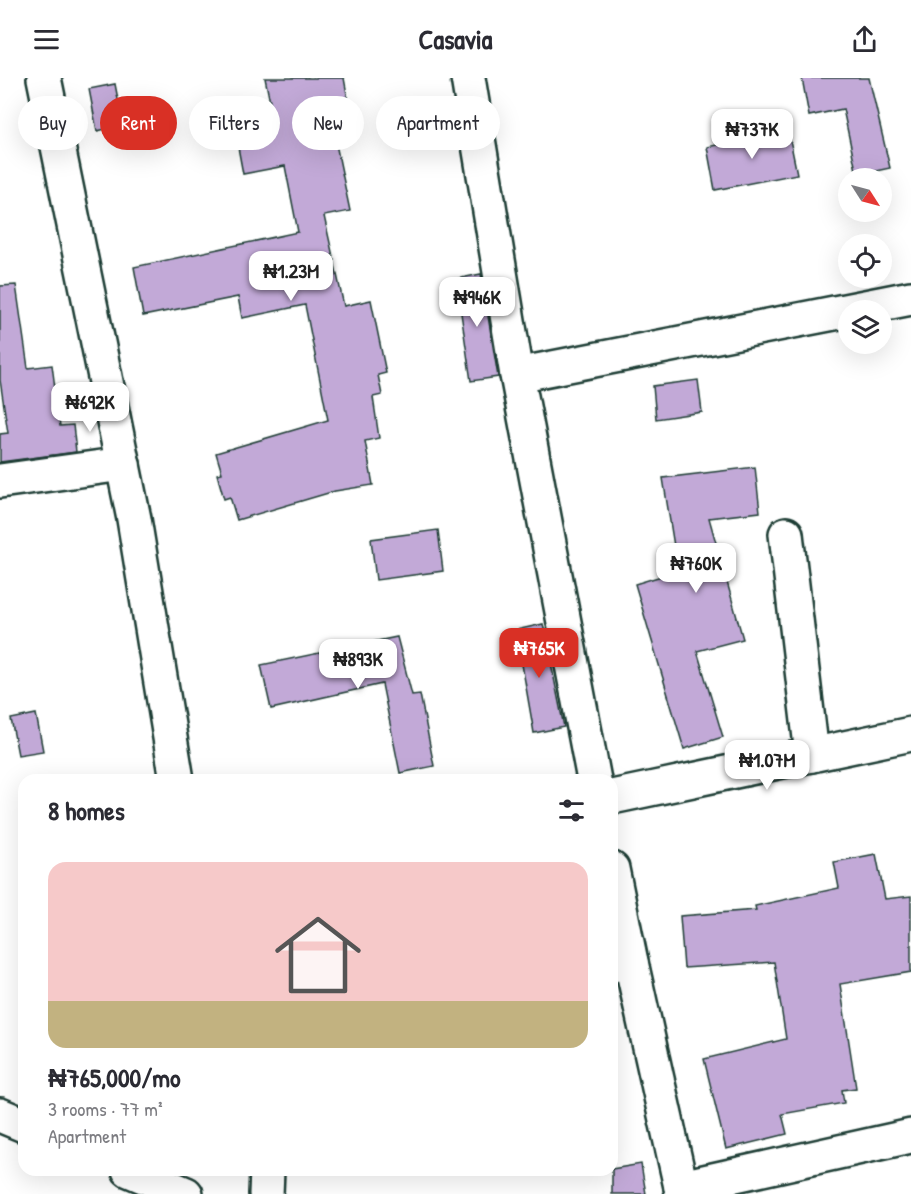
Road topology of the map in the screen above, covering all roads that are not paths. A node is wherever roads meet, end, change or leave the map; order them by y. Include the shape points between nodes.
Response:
1 (44, 78) edge
2 (468, 78) edge
3 (911, 298) edge
4 (517, 375) junction
5 (123, 464) junction
6 (0, 481) edge
7 (786, 534) dead end
8 (911, 734) edge
9 (812, 755) junction
10 (176, 774) edge
11 (593, 774) edge
12 (618, 796) edge
13 (618, 926) edge
14 (622, 964) edge
15 (0, 1115) edge
16 (18, 1122) edge
17 (911, 1136) edge
18 (143, 1176) edge
19 (267, 1176) edge
20 (682, 1190) edge
21 (186, 1194) edge
22 (266, 1194) edge

1 - 5 street
2 - 4 street
3 - 4 street
4 - 11 street
5 - 6 street
5 - 10 street
7 - 9 street
8 - 9 street
9 - 12 street
13 - 14 street
14 - 20 street
15 - 16 street
17 - 20 street
18 - 21 street
19 - 22 street

